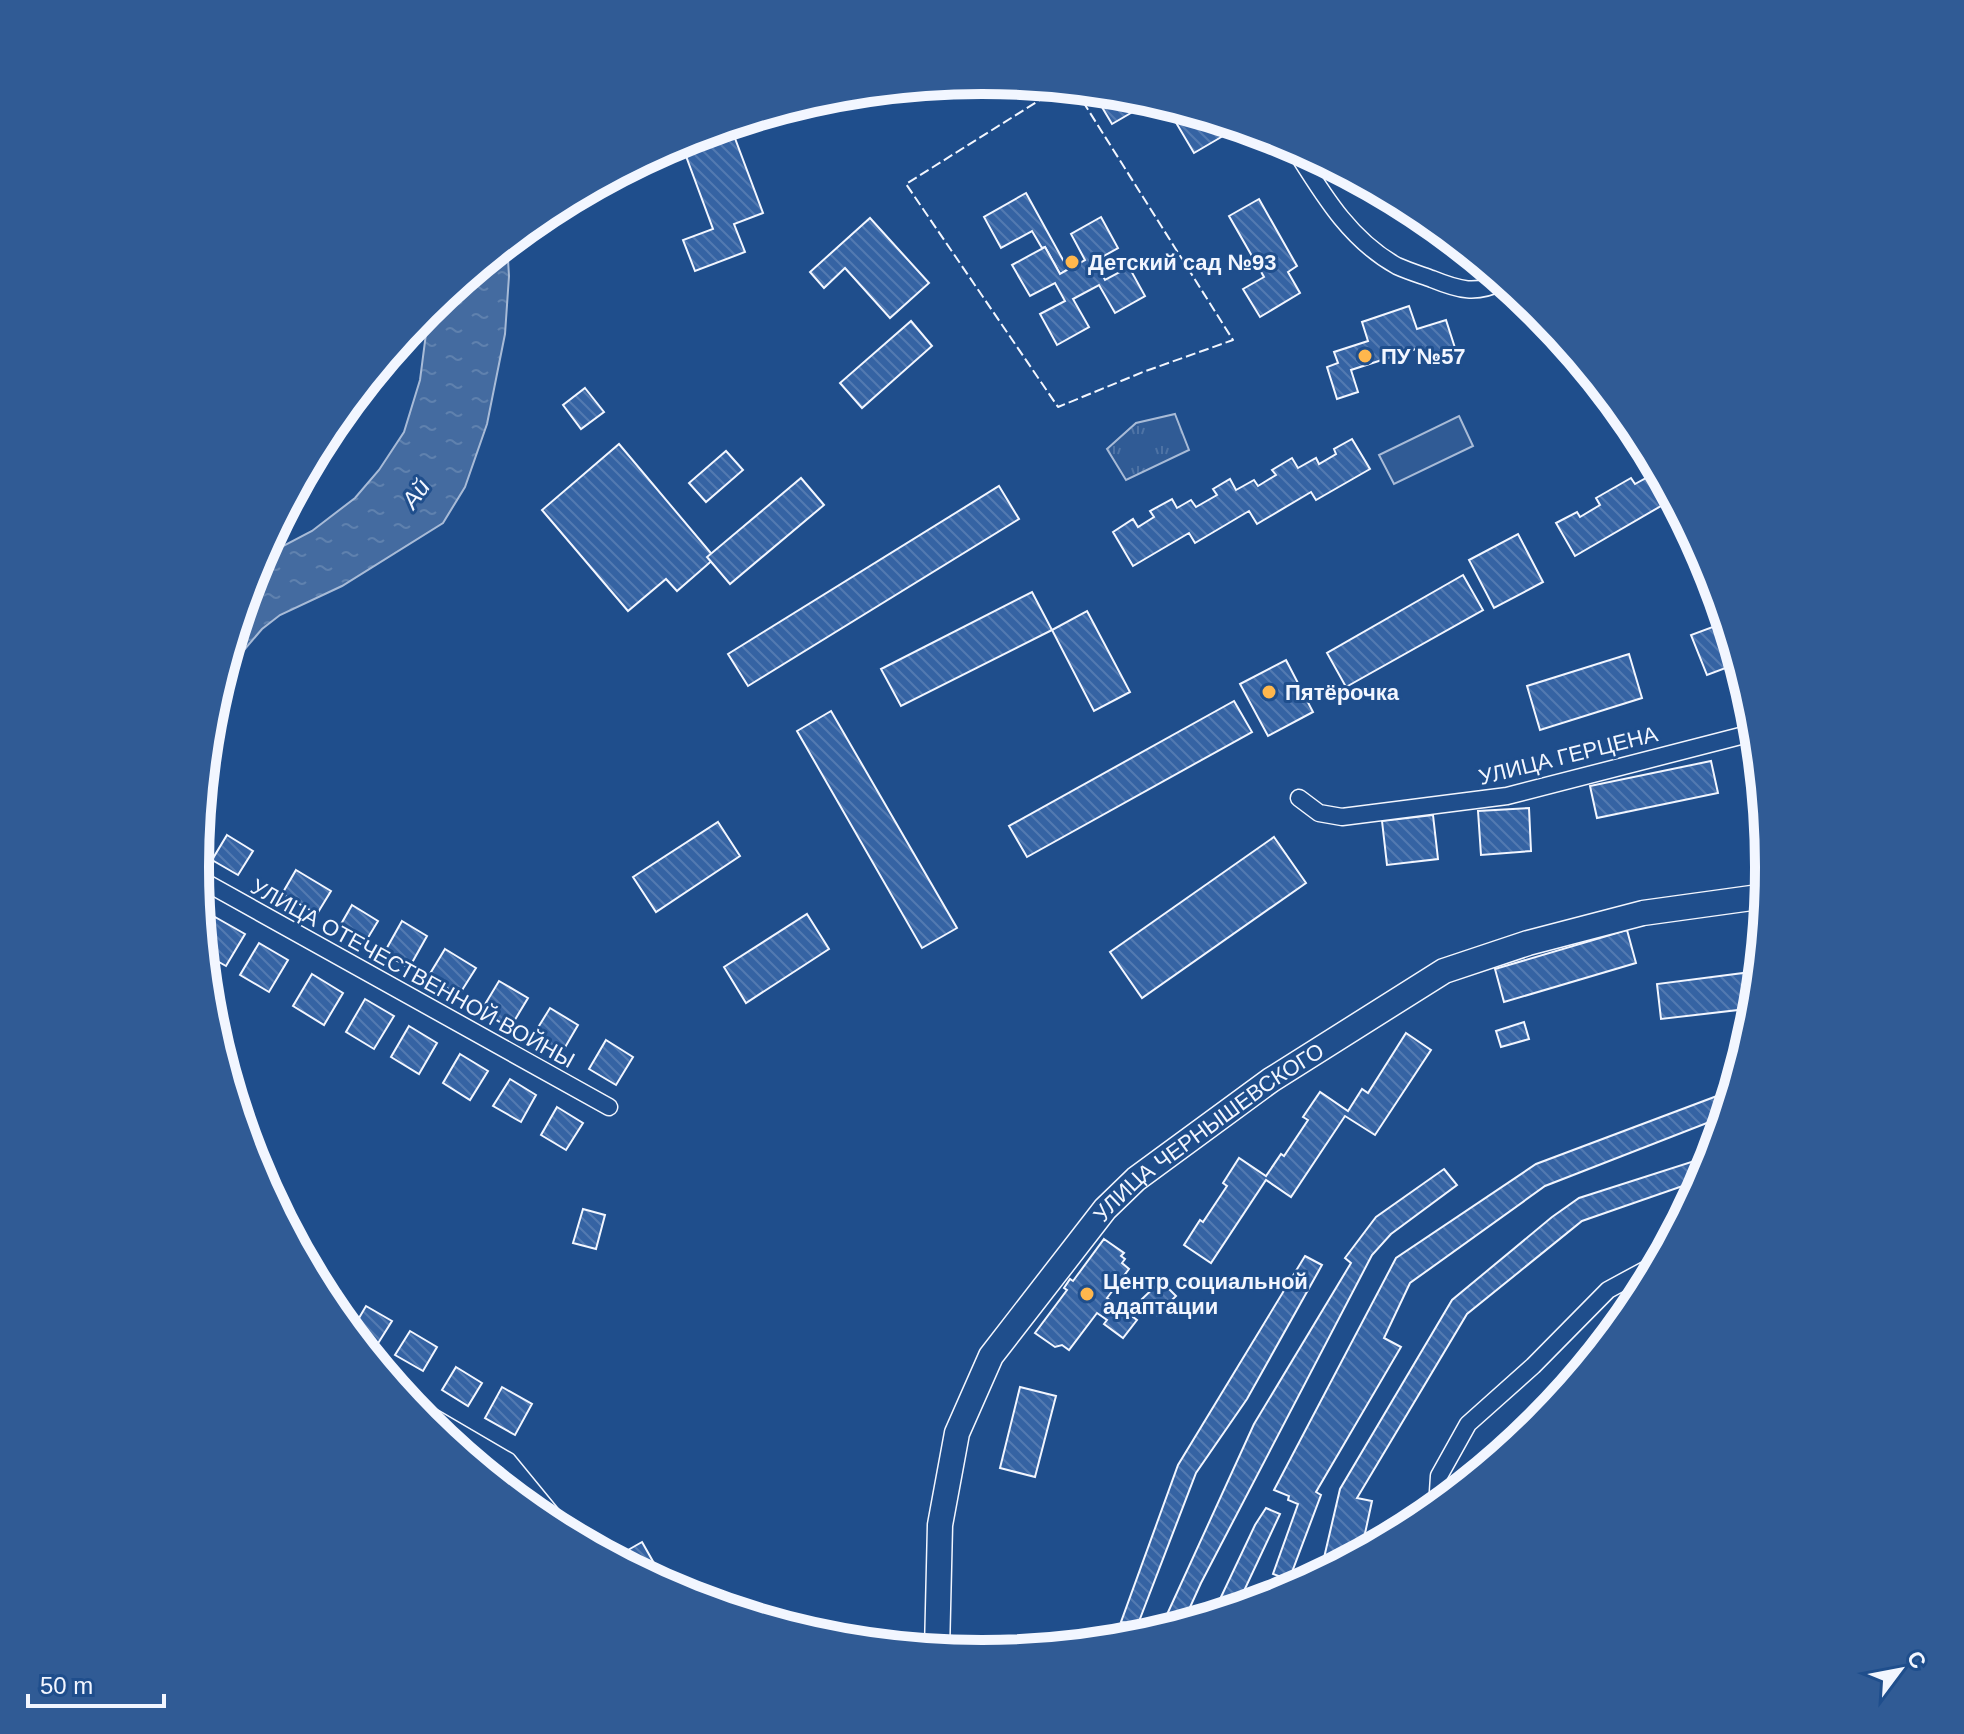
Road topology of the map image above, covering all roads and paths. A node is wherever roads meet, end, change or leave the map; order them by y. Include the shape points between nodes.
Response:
1 (1305, 165) edge
2 (1493, 287) edge
3 (1743, 735) edge
4 (1299, 798) dead end
5 (210, 885) edge
6 (1754, 898) edge
7 (609, 1107) dead end
8 (1639, 1273) edge
9 (448, 1426) edge
10 (1438, 1491) edge
11 (541, 1502) edge
12 (937, 1638) edge

1 - 2 street via 1359,239 1398,266 1455,288 1484,291
3 - 4 street, УЛИЦА ГЕРЦЕНА via 1507,796 1342,817 1319,813
5 - 7 street, УЛИЦА ОТЕЧЕСТВЕННОЙ ВОЙНЫ
6 - 12 main road, УЛИЦА ЧЕРНЫШЕВСКОГО via 1643,913 1444,971 1271,1080 1136,1179 1105,1209 991,1356 957,1433 940,1525
8 - 10 street via 1608,1290 1468,1424 1439,1476
9 - 11 street via 508,1461

